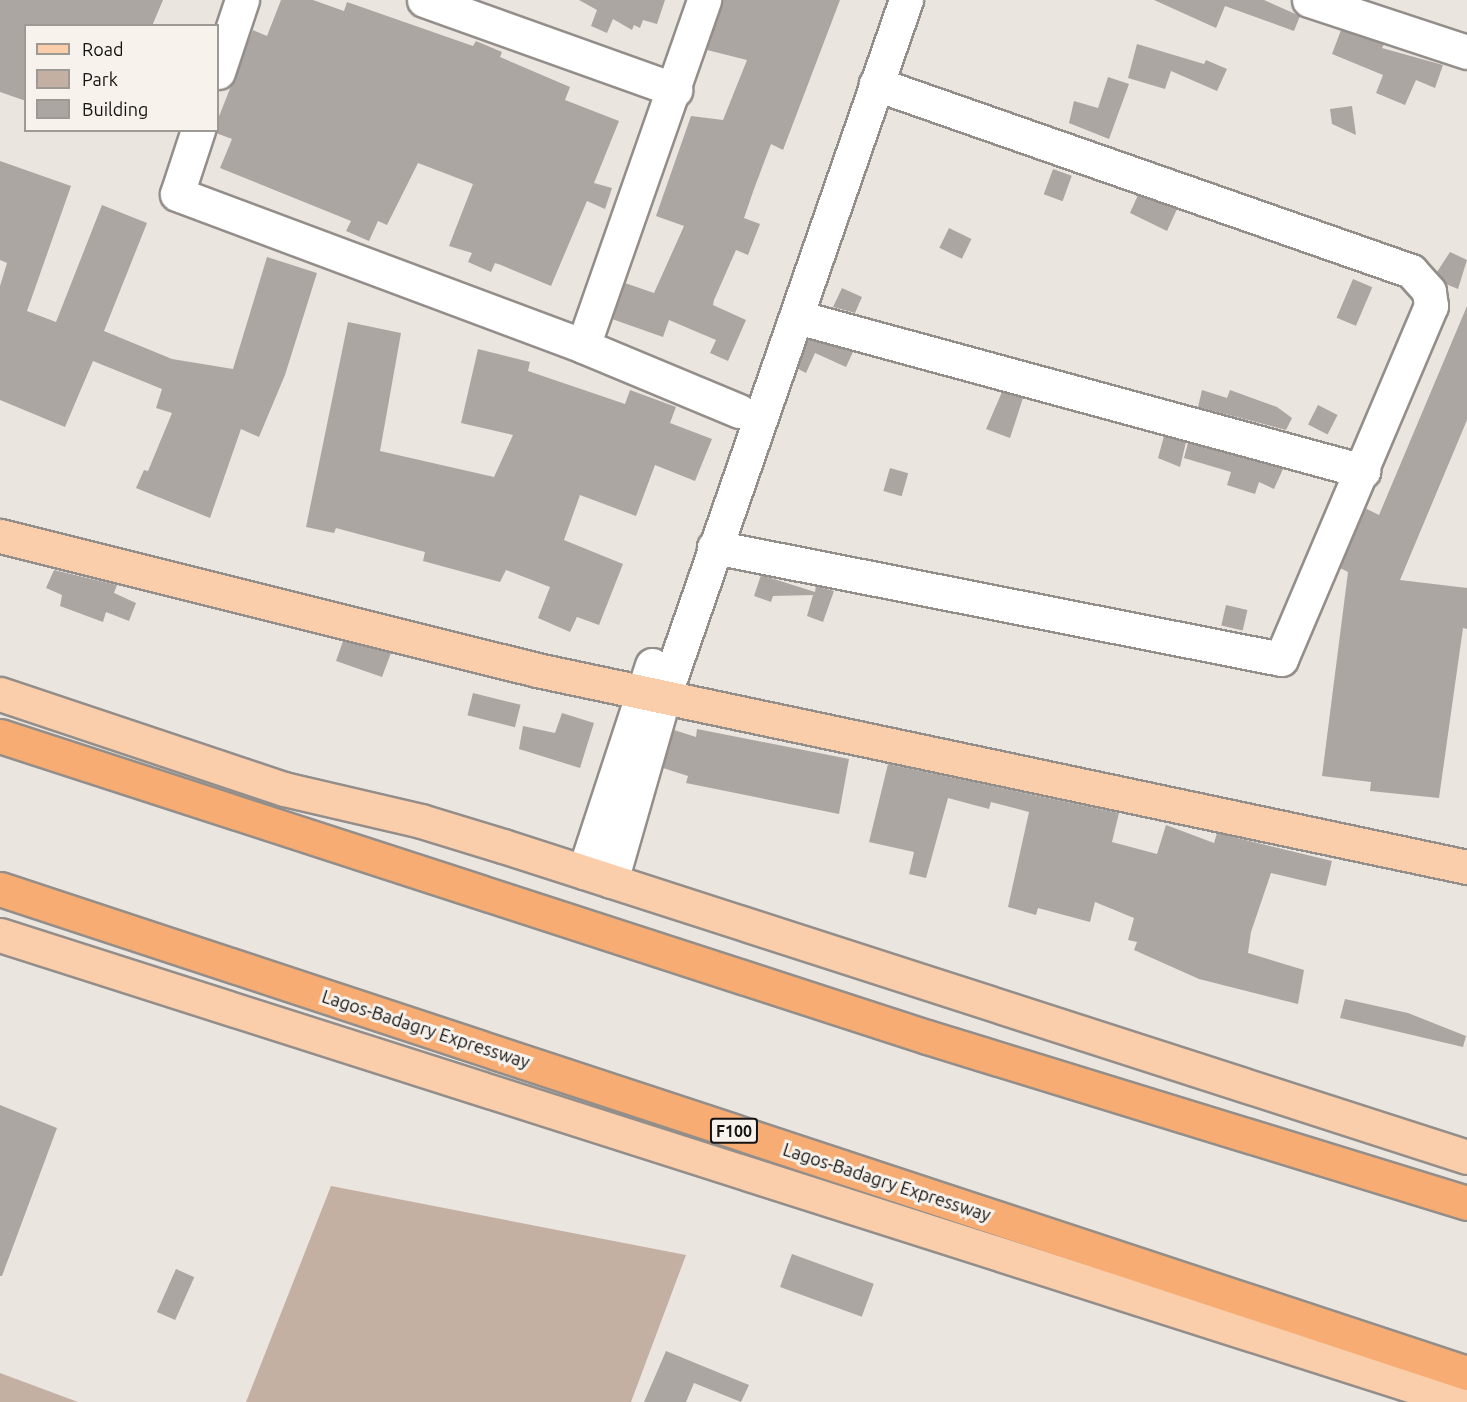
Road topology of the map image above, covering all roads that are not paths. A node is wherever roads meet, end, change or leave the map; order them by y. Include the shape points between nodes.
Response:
1 (242, 0) edge
2 (424, 0) edge
3 (704, 0) edge
4 (883, 0) edge
5 (906, 0) edge
6 (1309, 0) edge
7 (1467, 52) edge
8 (219, 69) edge
9 (876, 84) junction
10 (675, 90) junction
11 (197, 132) edge
12 (797, 317) junction
13 (583, 346) junction
14 (739, 411) junction
15 (1363, 471) junction
16 (0, 521) edge
17 (0, 536) edge
18 (714, 547) junction
19 (656, 684) junction
20 (0, 694) edge
21 (0, 736) edge
22 (1467, 847) edge
23 (1467, 867) edge
24 (598, 877) junction
25 (0, 889) edge
26 (0, 935) edge
27 (1467, 1156) edge
28 (1467, 1203) edge
29 (1467, 1373) edge
30 (1463, 1402) edge

1 - 8 street
2 - 10 street
3 - 10 street
4 - 14 street
5 - 9 street
6 - 7 street
9 - 12 street
9 - 15 street via 1411,271 1429,291 1431,306
10 - 13 street
11 - 13 street via 177,194
12 - 15 street
12 - 18 street
13 - 14 street
14 - 19 street
15 - 18 street via 1281,659
16 - 19 main road
17 - 19 main road via 537,670
18 - 19 street
19 - 22 main road
19 - 23 main road
19 - 24 street
20 - 24 main road via 284,789 421,820
21 - 28 highway via 927,1037
24 - 27 main road
25 - 29 highway, Lagos-Badagry Expressway / F100
26 - 30 main road, Lagos-Badagry Expressway

